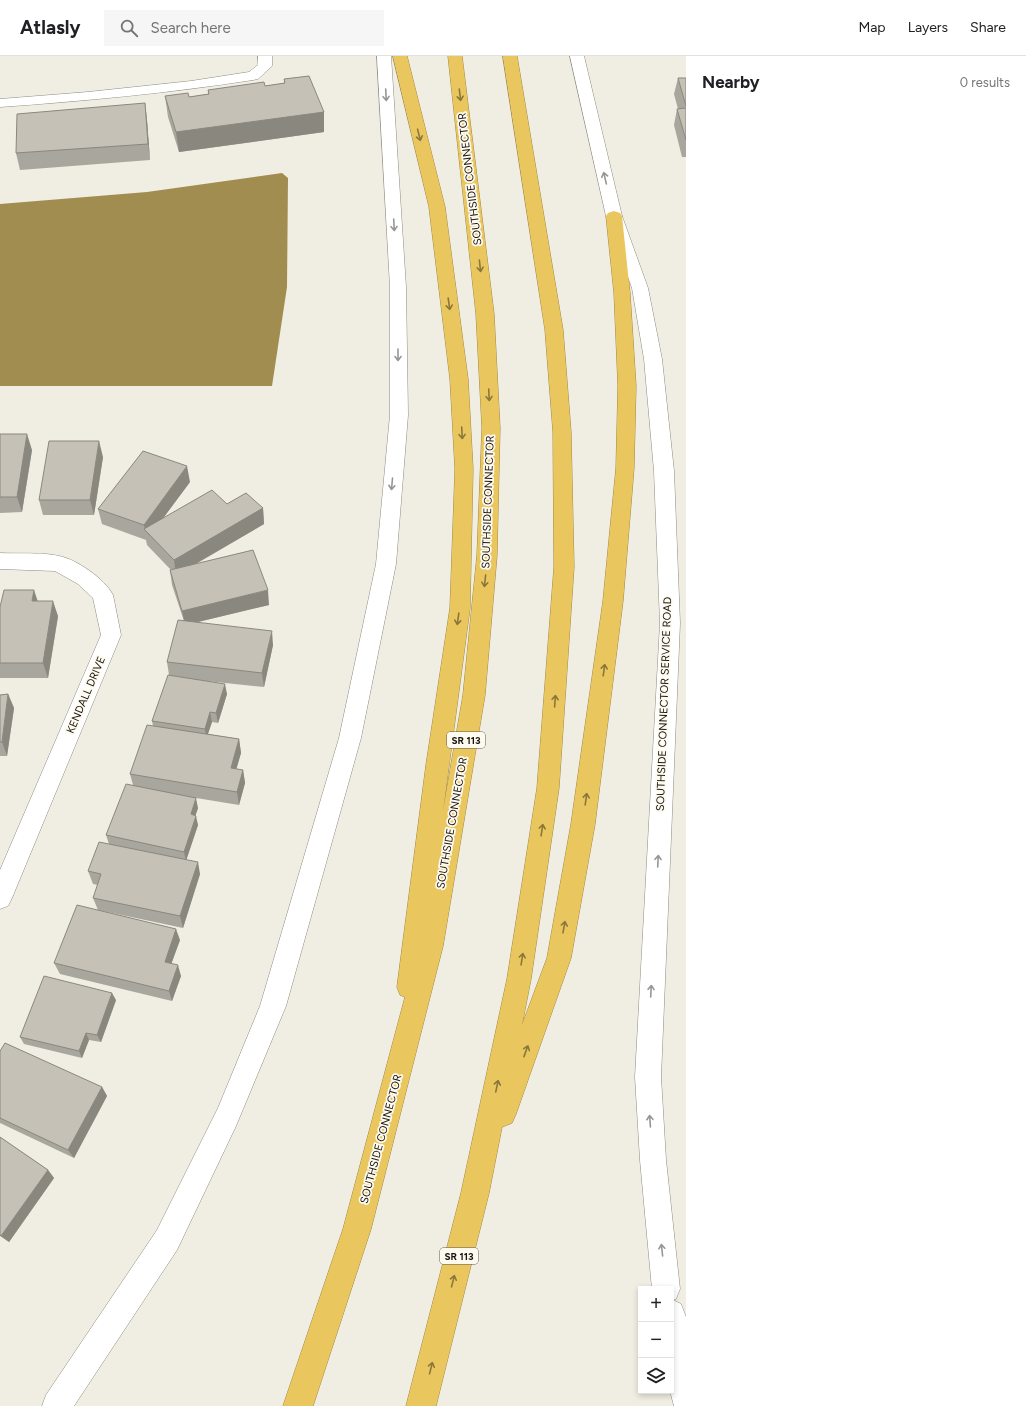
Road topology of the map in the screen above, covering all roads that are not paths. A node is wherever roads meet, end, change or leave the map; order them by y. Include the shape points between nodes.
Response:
1 (265, 56) edge
2 (384, 56) edge
3 (400, 56) edge
4 (455, 56) edge
5 (510, 56) edge
6 (577, 56) edge
7 (0, 103) edge
8 (614, 216) junction
9 (0, 561) edge
10 (0, 898) edge
11 (397, 1078) junction
12 (475, 1193) junction
13 (666, 1286) edge
14 (672, 1322) edge
15 (686, 1398) edge
16 (57, 1406) edge
17 (298, 1406) edge
18 (421, 1406) edge

1 - 7 street via 265,66 253,76
2 -> 16 street via 398,287 399,415 386,564 350,738 273,1006 228,1117 167,1240
3 -> 11 highway via 437,207 459,379 464,469 460,608
4 -> 11 highway, SOUTHSIDE CONNECTOR / SR 113 via 485,314 491,428 487,555 474,695 433,939
12 -> 5 highway, SR 113 via 519,979 548,788 564,567 562,432 554,330
8 -> 6 street, SOUTHSIDE CONNECTOR SERVICE ROAD
12 -> 8 highway via 559,958 583,824 613,601 625,468 627,386 622,293
13 -> 8 street, SOUTHSIDE CONNECTOR SERVICE ROAD via 653,1160 648,1076 670,623 664,471 652,359 640,288
9 - 10 street, KENDALL DRIVE via 58,563 85,578 104,595 111,635
11 - 17 highway, SOUTHSIDE CONNECTOR / SR 113 via 357,1229
18 -> 12 highway, SR 113
14 - 15 street

